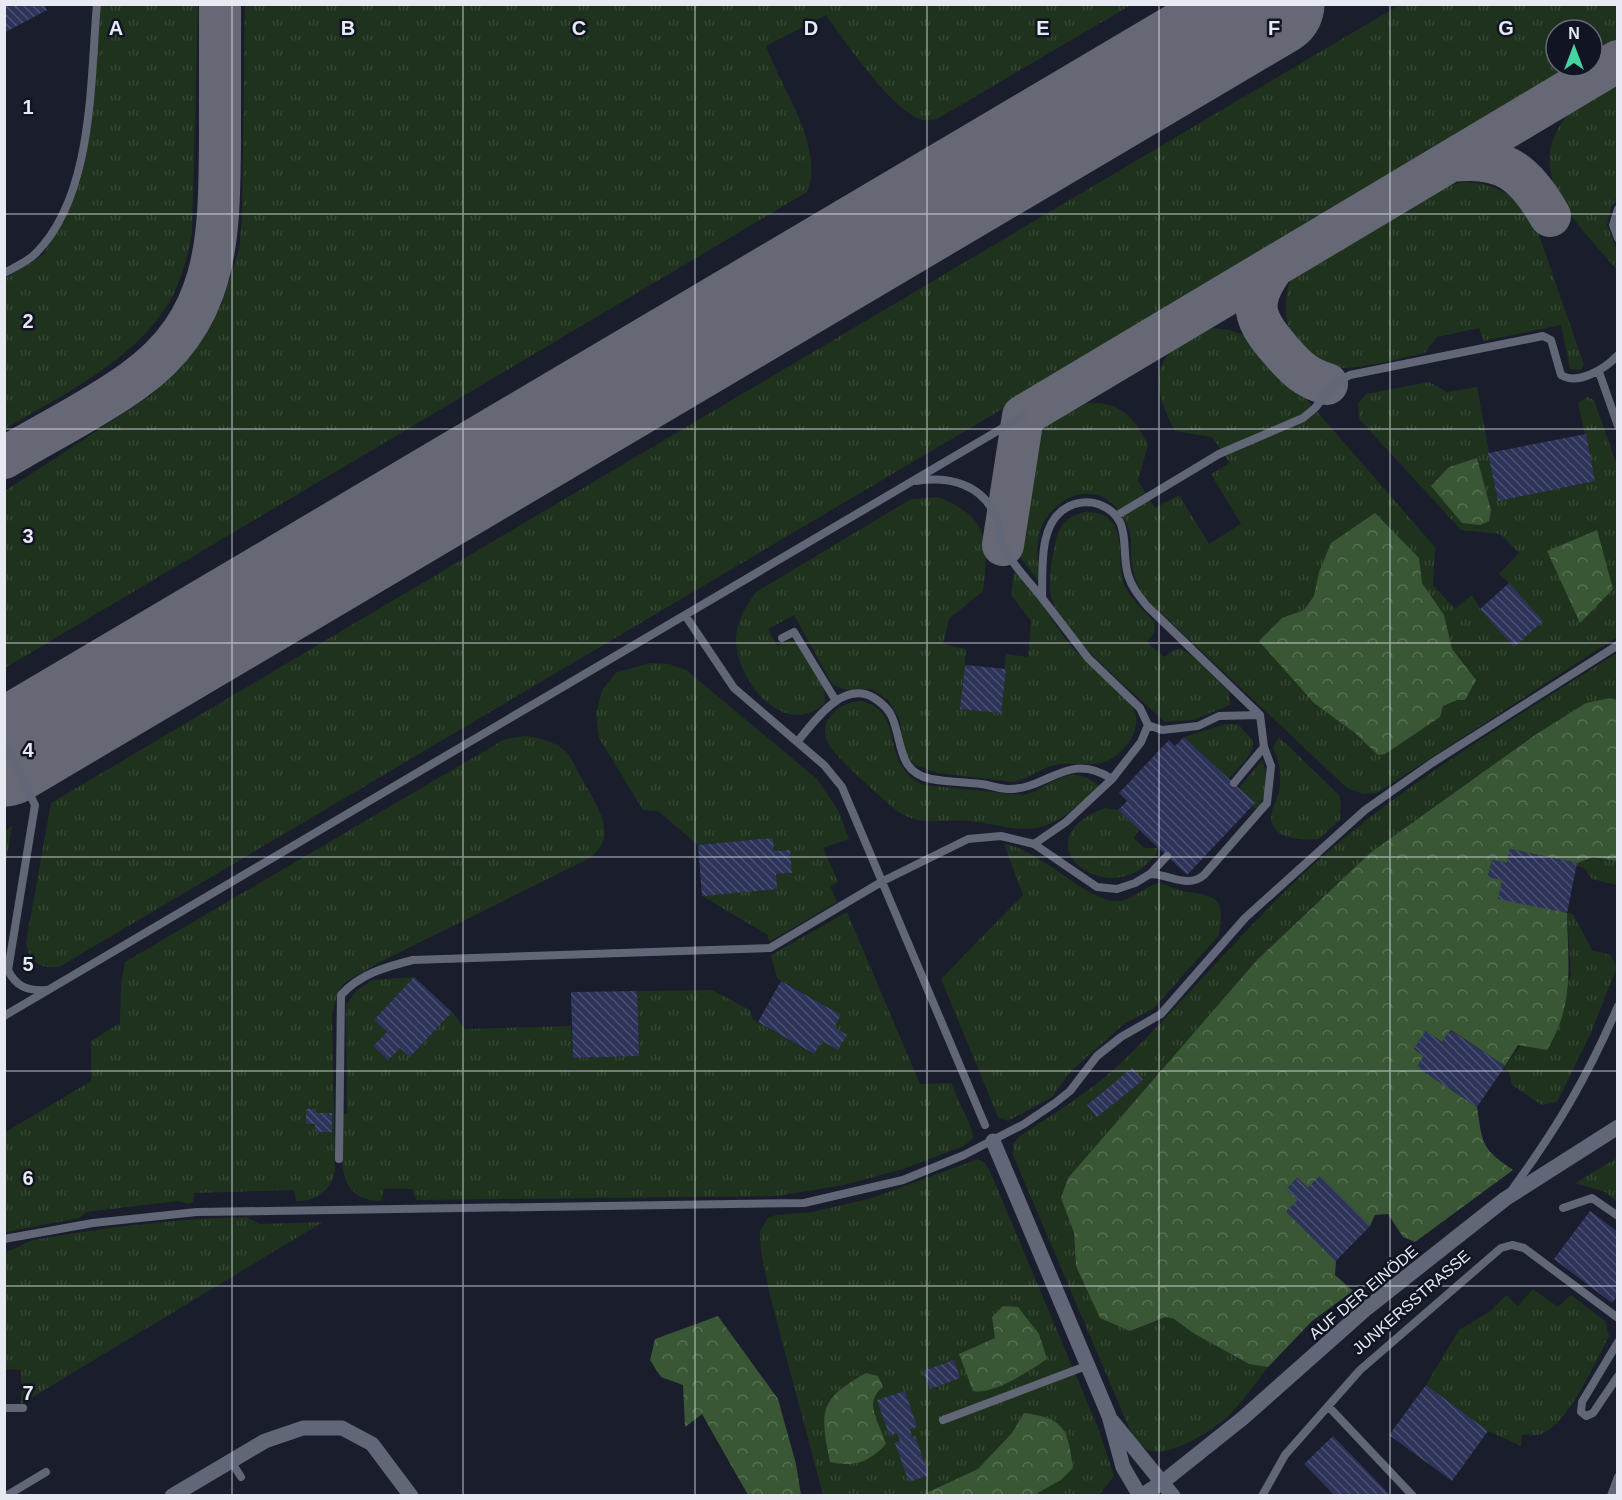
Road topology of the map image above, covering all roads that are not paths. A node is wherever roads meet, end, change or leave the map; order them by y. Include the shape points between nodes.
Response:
1 (97, 4) edge
2 (1617, 209) edge
3 (1617, 238) edge
4 (4, 273) edge
5 (1617, 355) edge
6 (1599, 372) junction
7 (1023, 416) dead end
8 (1617, 426) edge
9 (911, 482) junction
10 (1116, 516) junction
11 (1042, 598) junction
12 (685, 615) junction
13 (782, 638) dead end
14 (1617, 645) edge
15 (836, 701) junction
16 (1260, 715) junction
17 (1148, 724) junction
18 (797, 742) junction
19 (1264, 747) junction
20 (9, 752) dead end
21 (1112, 779) junction
22 (1234, 783) dead end
23 (1034, 844) junction
24 (1167, 855) dead end
25 (1150, 874) junction
26 (883, 881) junction
27 (47, 990) junction
28 (1617, 1006) edge
29 (4, 1016) edge
30 (985, 1125) dead end
31 (1617, 1127) edge
32 (993, 1141) junction
33 (339, 1159) dead end
34 (1505, 1199) junction
35 (1563, 1208) dead end
36 (1617, 1216) edge
37 (4, 1239) edge
38 (1617, 1318) edge
39 (1617, 1342) edge
40 (1086, 1366) junction
41 (1617, 1376) edge
42 (1328, 1406) junction
43 (4, 1408) edge
44 (23, 1408) dead end
45 (1108, 1416) junction
46 (943, 1420) dead end
47 (231, 1461) junction
48 (46, 1472) dead end
49 (241, 1477) dead end
50 (1617, 1477) edge
51 (1164, 1481) junction
52 (182, 1493) edge
53 (6, 1496) edge
54 (411, 1496) edge
55 (1140, 1496) edge
56 (1173, 1496) edge
57 (1262, 1496) edge
58 (1413, 1496) edge
59 (1611, 1496) edge

1 - 4 lane via 85,136 73,187 65,210 40,249
2 - 3 lane via 1613,225
5 - 6 lane
6 - 8 lane
6 - 10 lane via 1560,375 1551,340 1544,336 1350,375 1335,383 1303,418 1219,454
7 - 9 lane
9 - 11 lane via 940,478 964,485 982,498 996,516 1003,545
9 - 12 lane
10 - 11 lane via 1092,502 1071,506 1056,518 1045,539
10 - 16 lane via 1126,543 1127,573 1133,590
11 - 17 lane via 1088,658 1140,708
12 - 18 lane via 734,688
12 - 27 lane
13 - 15 lane via 794,632
14 - 32 lane via 1365,810 1245,918 1161,1014 1097,1056 1055,1103
15 - 18 lane
15 - 21 lane via 860,693 880,702 892,718 903,759 928,778 1007,789 1029,786 1064,769 1075,768 1095,770
16 - 17 lane via 1219,716 1198,726 1162,730
16 - 19 lane
17 - 21 lane via 1141,742
18 - 26 lane via 842,787
19 - 22 lane
19 - 25 lane via 1271,766 1267,803 1204,875 1189,882
20 - 27 lane via 35,805 8,970 23,988
21 - 23 lane via 1066,822
23 - 25 lane via 1097,887 1117,889
23 - 26 lane via 1001,836 968,839
24 - 25 lane
26 - 30 lane
26 - 33 lane via 770,948 412,960 368,975 341,995
27 - 29 lane
28 - 34 lane via 1577,1093
31 - 34 street, AUF DER EINÖDE
32 - 37 lane via 903,1180 804,1203 197,1212 93,1222
32 - 40 street
34 - 51 street, AUF DER EINÖDE via 1367,1308 1243,1419
35 - 36 lane via 1592,1198
38 - 42 lane, JUNKERSSTRASSE via 1524,1248 1501,1248 1360,1370
39 - 41 lane via 1582,1402 1581,1412 1586,1416 1593,1413
40 - 45 street
40 - 46 lane
42 - 57 lane, JUNKERSSTRASSE via 1285,1455
42 - 58 lane
43 - 44 lane
45 - 51 street
45 - 55 street via 1123,1467
47 - 49 lane
47 - 52 street
47 - 54 street via 264,1441 303,1428 342,1428 372,1444
48 - 53 lane
50 - 59 lane
51 - 55 street, AUF DER EINÖDE
51 - 56 street

